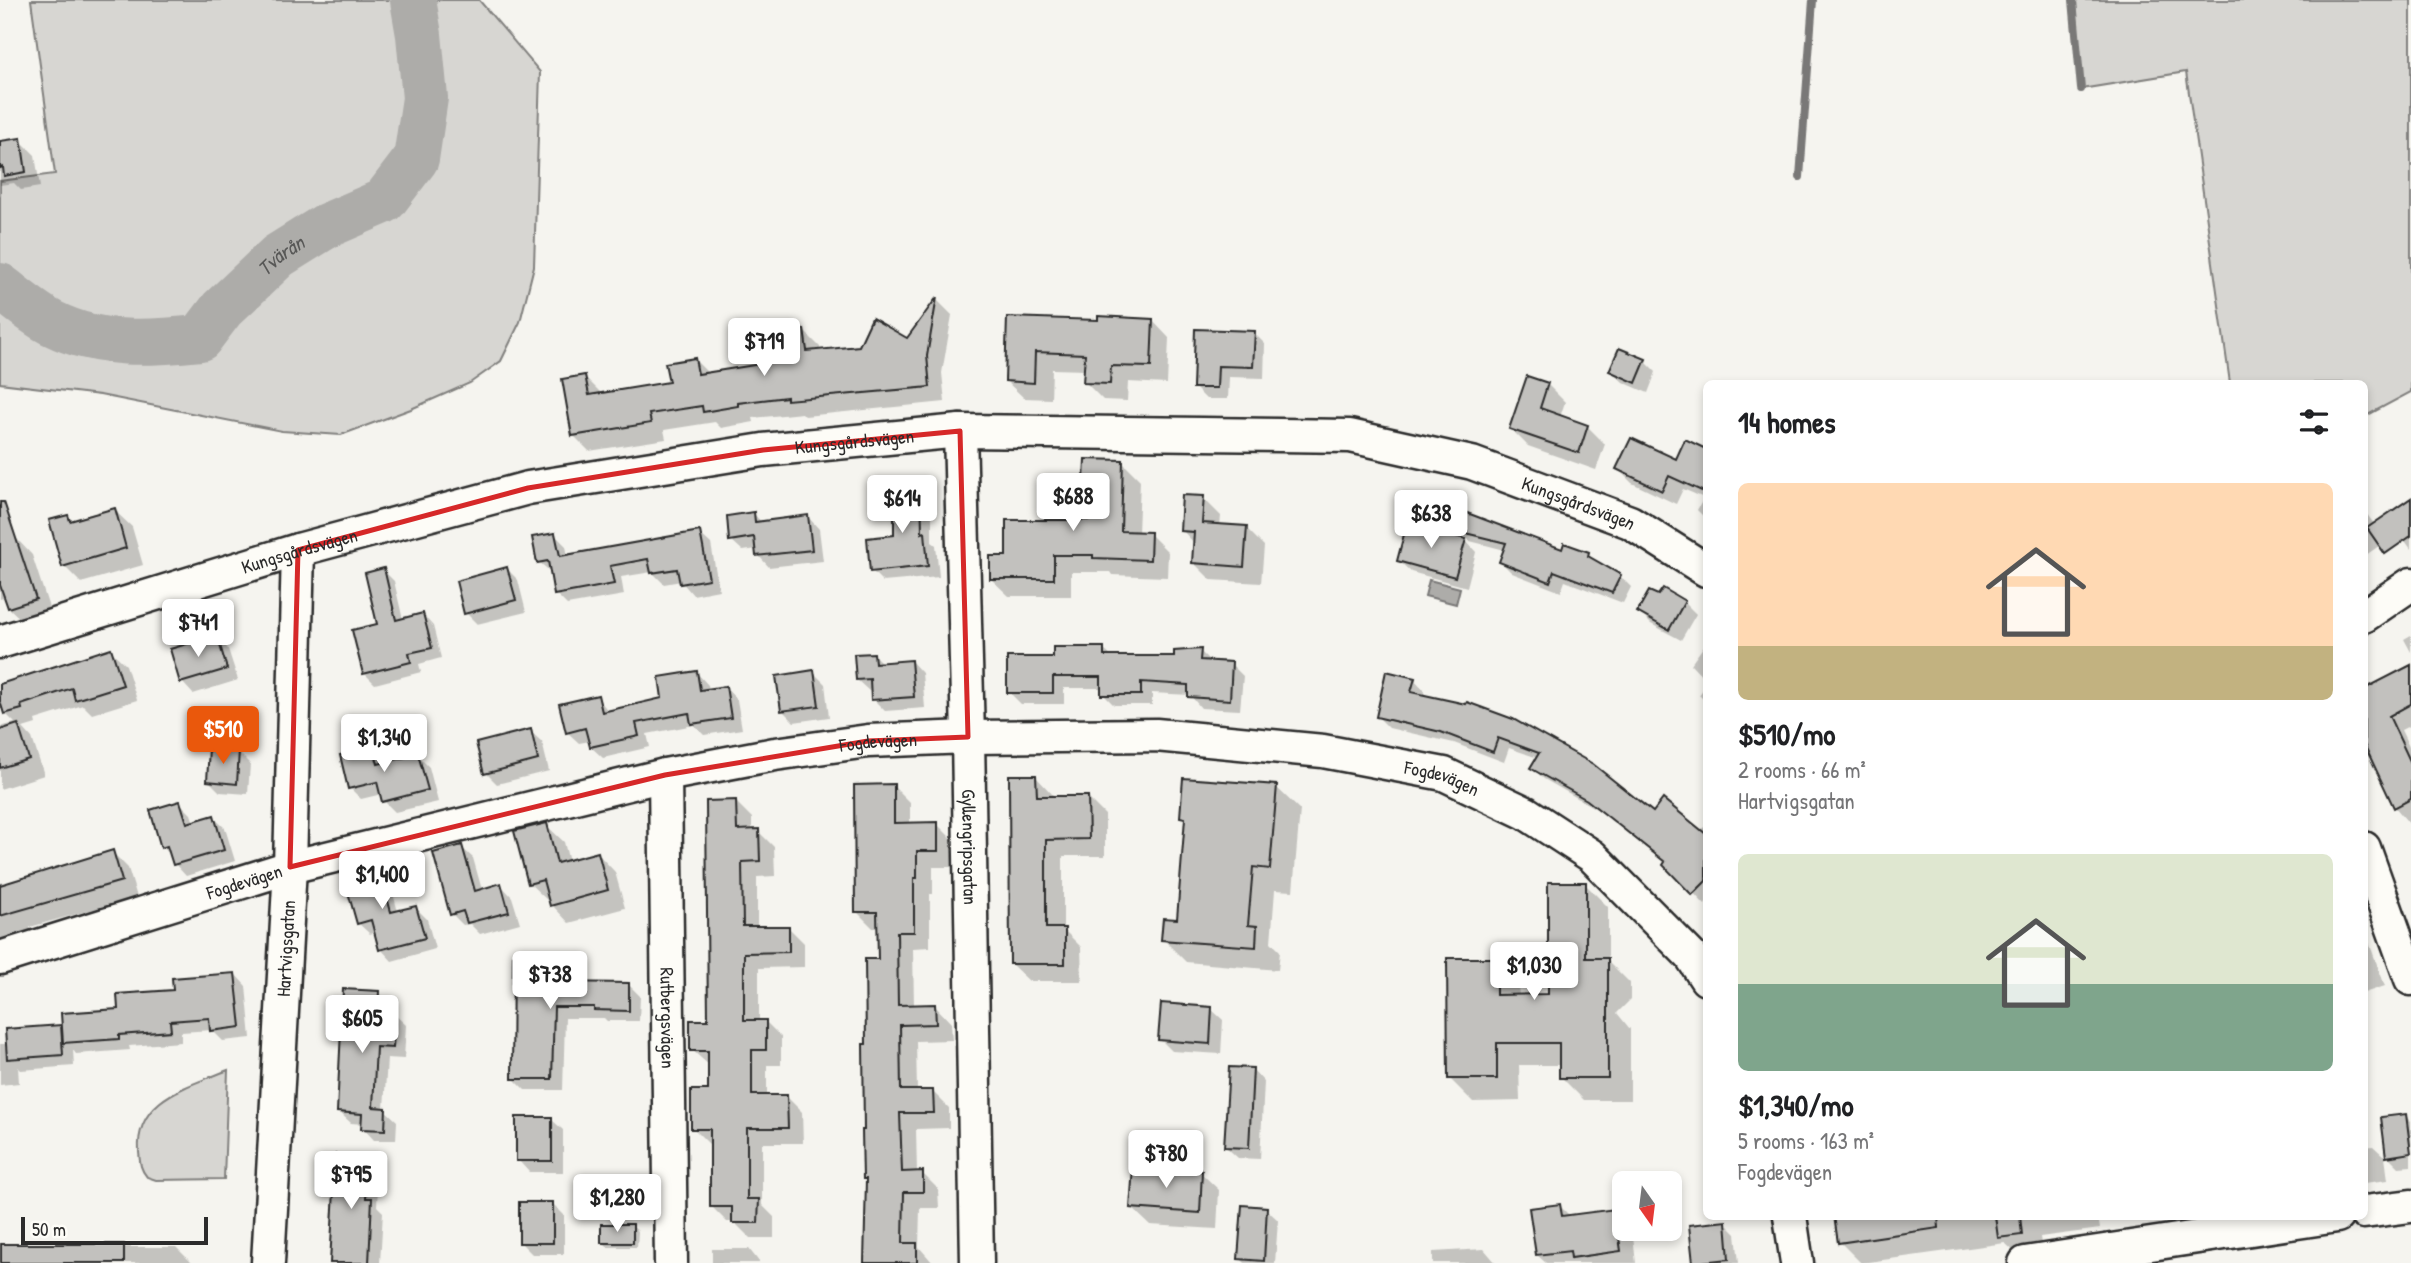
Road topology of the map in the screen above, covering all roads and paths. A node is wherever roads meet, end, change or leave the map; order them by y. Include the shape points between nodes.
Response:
1 (960, 431) junction
2 (298, 550) junction
3 (1703, 568) edge
4 (2411, 584) edge
5 (2368, 613) edge
6 (0, 642) edge
7 (968, 737) junction
8 (665, 775) junction
9 (2368, 859) edge
10 (290, 867) junction
11 (0, 958) edge
12 (1703, 974) edge
13 (2411, 979) edge
14 (2411, 1206) edge
15 (2368, 1211) edge
16 (1791, 1220) edge
17 (2306, 1220) edge
18 (2142, 1241) edge
19 (268, 1263) edge
20 (671, 1263) edge
21 (977, 1263) edge
22 (1797, 1263) edge
23 (2025, 1263) edge

1 - 2 street, Kungsgårdsvägen via 763,450 528,488
1 - 3 street, Kungsgårdsvägen via 1350,436 1472,463 1508,476 1630,522
1 - 7 street, Gyllengripsgatan
2 - 6 street, Kungsgårdsvägen
2 - 10 street, Hartvigsgatan
4 - 5 street
7 - 8 street, Fogdevägen via 869,741
7 - 12 street, Fogdevägen via 1167,736 1323,751 1444,774 1526,813 1592,856 1691,956
7 - 21 street, Gyllengripsgatan
8 - 10 street, Fogdevägen
8 - 20 street, Rutbergsvägen
9 - 13 street
10 - 11 street, Fogdevägen
10 - 19 street, Hartvigsgatan
14 - 15 street
16 - 22 street
17 - 18 street
18 - 23 street

